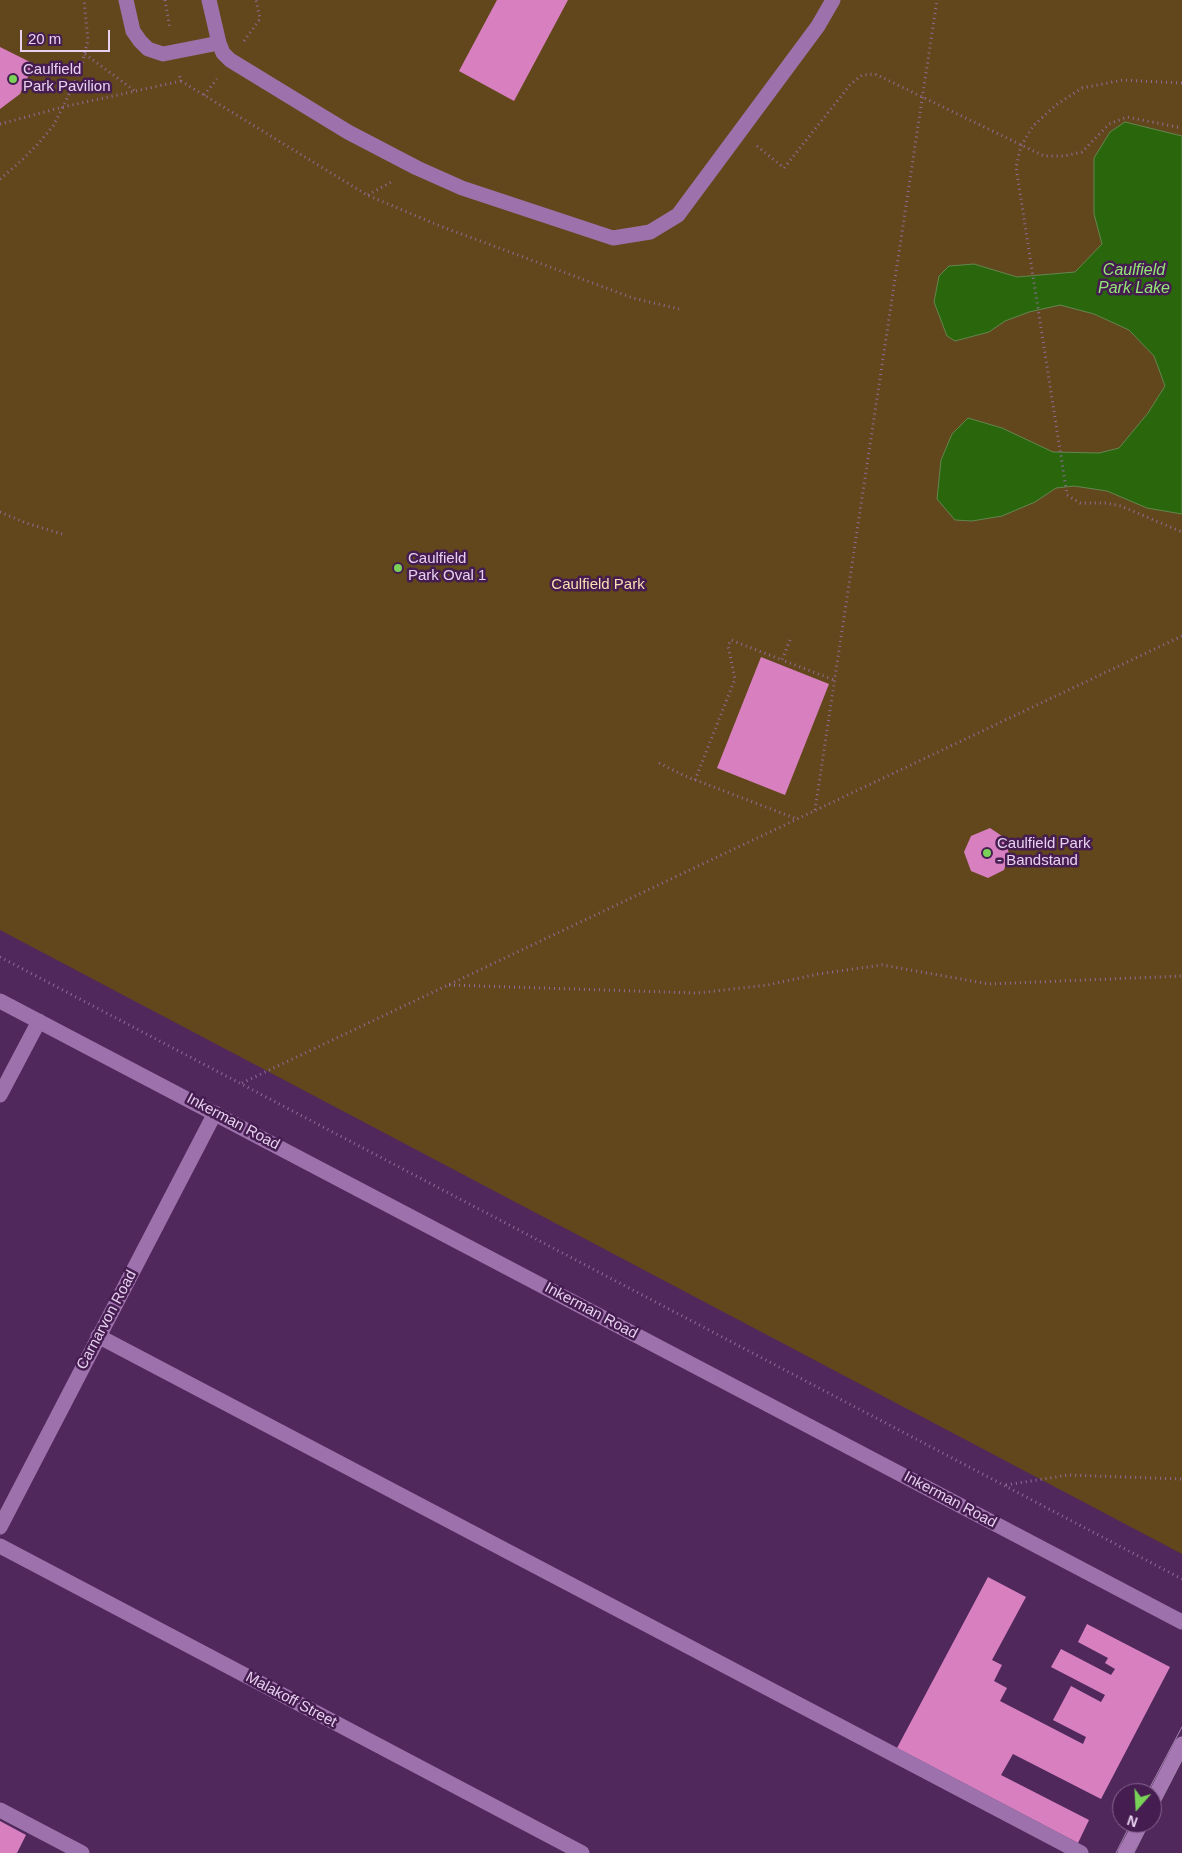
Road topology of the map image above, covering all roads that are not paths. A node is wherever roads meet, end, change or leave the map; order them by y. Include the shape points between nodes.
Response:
1 (126, 0) edge
2 (209, 0) edge
3 (833, 0) edge
4 (219, 43) junction
5 (0, 1000) edge
6 (38, 1021) junction
7 (0, 1095) edge
8 (215, 1113) junction
9 (98, 1336) junction
10 (0, 1527) edge
11 (0, 1546) edge
12 (1182, 1622) edge
13 (1182, 1744) edge
14 (1162, 1783) edge
15 (0, 1810) edge
16 (1136, 1833) edge
17 (82, 1853) edge
18 (582, 1853) edge
19 (1081, 1853) edge
20 (1125, 1853) edge

1 - 4 street via 133,31 148,49 163,54 175,53
2 - 4 street
3 - 4 street via 818,26 678,215 650,232 613,238 508,205 416,168 348,132 230,60
5 - 6 street, Inkerman Road
6 - 7 street
6 - 8 street, Inkerman Road
8 - 9 street, Carnarvon Road
8 - 12 street, Inkerman Road
9 - 10 street, Carnarvon Road
9 - 19 street
11 - 18 street, Malakoff Street
13 - 14 main road
15 - 17 street
16 - 20 main road

